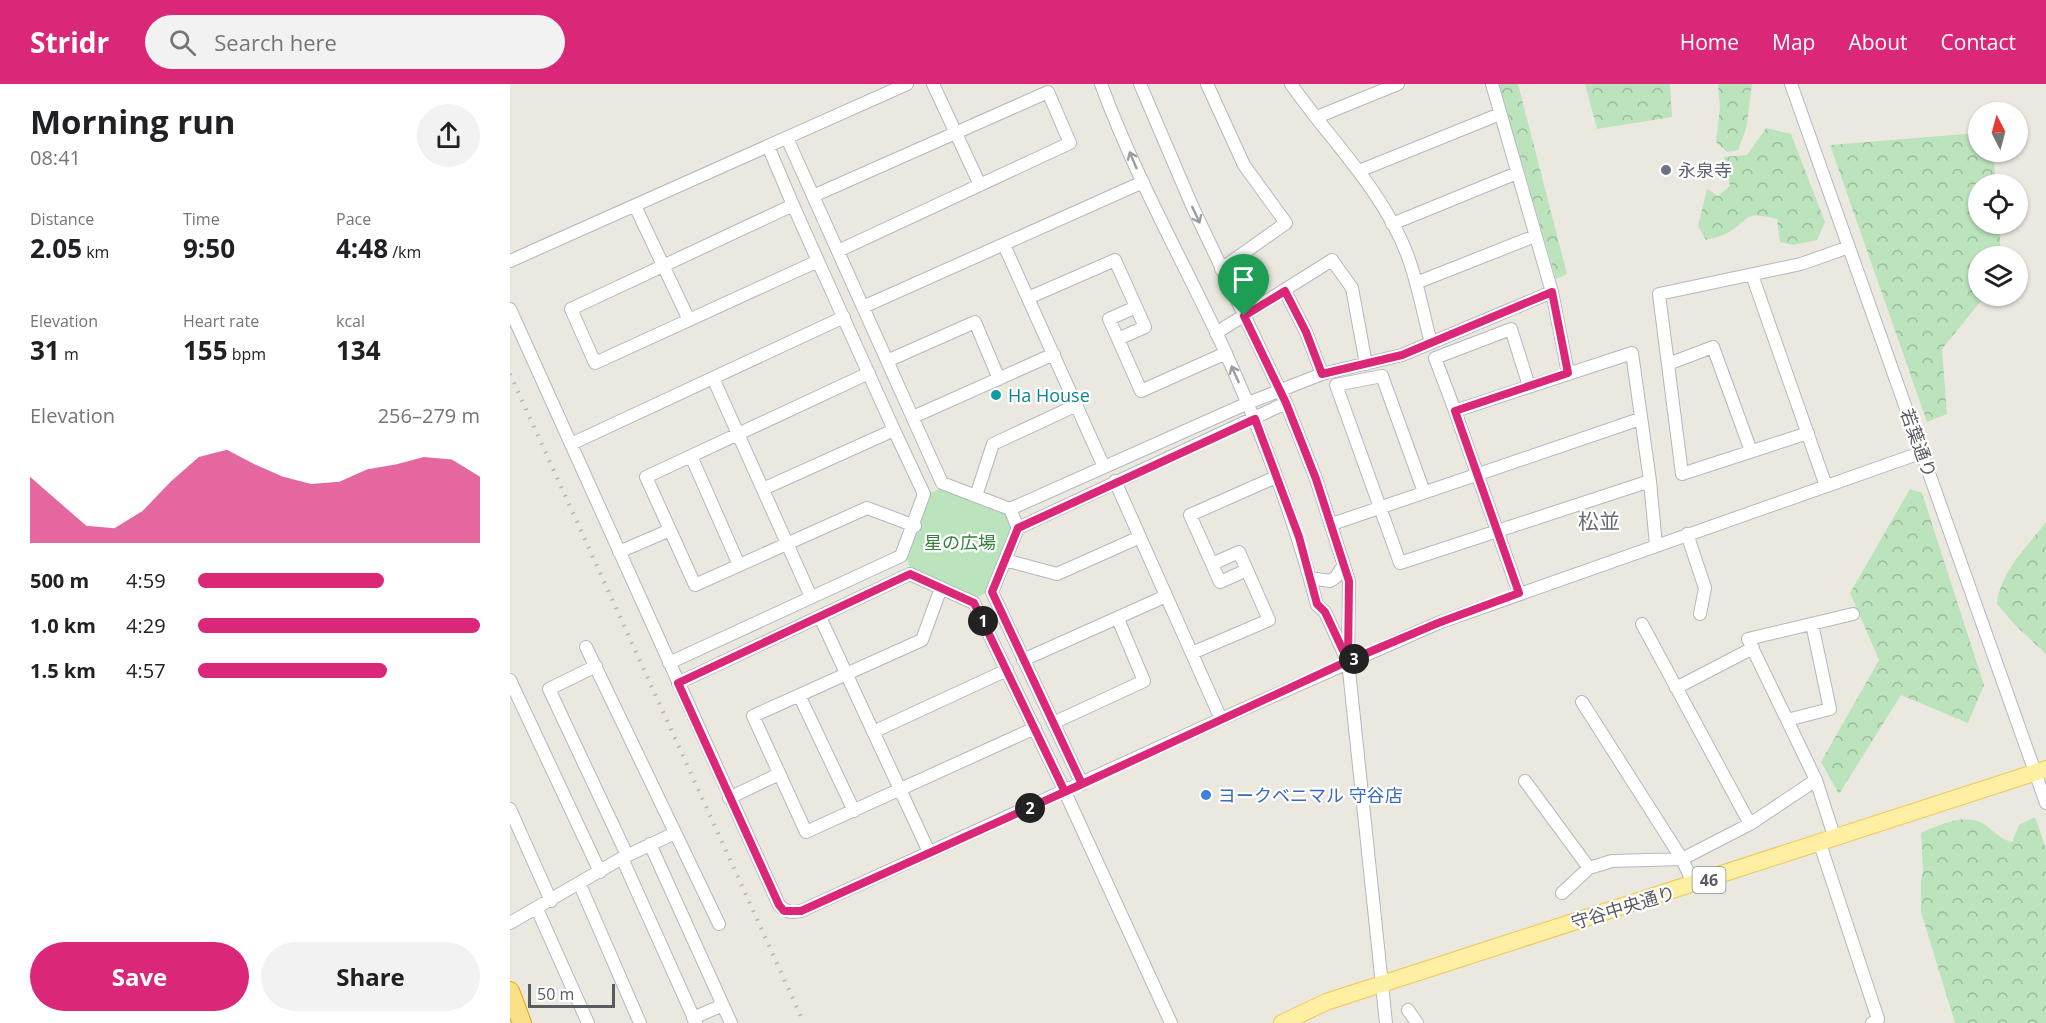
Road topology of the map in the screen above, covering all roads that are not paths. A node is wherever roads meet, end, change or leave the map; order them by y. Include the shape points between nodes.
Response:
1 (907, 84) edge
2 (933, 84) edge
3 (1101, 84) edge
4 (1140, 84) edge
5 (1207, 84) edge
6 (1291, 84) edge
7 (1398, 84) edge
8 (1492, 84) edge
9 (1791, 84) edge
10 (1500, 114) junction
11 (1317, 117) junction
12 (956, 133) junction
13 (787, 138) junction
14 (768, 146) junction
15 (1359, 171) junction
16 (1517, 173) junction
17 (1143, 182) junction
18 (980, 186) junction
19 (813, 196) junction
20 (793, 205) junction
21 (634, 206) junction
22 (1392, 224) junction
23 (1535, 236) junction
24 (1004, 245) junction
25 (1849, 247) junction
26 (838, 251) junction
27 (510, 261) edge
28 (818, 261) junction
29 (663, 266) junction
30 (1221, 268) junction
31 (1752, 275) junction
32 (1416, 283) junction
33 (1285, 291) junction
34 (1552, 292) junction
35 (1028, 298) junction
36 (863, 307) junction
37 (1136, 308) junction
38 (510, 309) edge
39 (1244, 316) junction
40 (844, 317) junction
41 (689, 320) junction
42 (1216, 333) junction
43 (1118, 339) junction
44 (1431, 343) junction
45 (1226, 353) junction
46 (1054, 354) junction
47 (887, 362) junction
48 (1366, 364) junction
49 (1668, 364) junction
50 (868, 373) junction
51 (1568, 373) junction
52 (1322, 374) junction
53 (713, 378) junction
54 (999, 379) junction
55 (1529, 386) junction
56 (1280, 390) junction
57 (1248, 403) junction
58 (1286, 403) junction
59 (1077, 405) junction
60 (1455, 411) junction
61 (913, 417) junction
62 (1255, 419) junction
63 (1640, 419) junction
64 (894, 430) junction
65 (1808, 433) junction
66 (739, 435) junction
67 (571, 444) junction
68 (1751, 451) junction
69 (1923, 452) junction
70 (691, 456) junction
71 (1104, 467) junction
72 (1476, 474) junction
73 (1276, 477) junction
74 (1115, 481) junction
75 (1650, 481) junction
76 (1826, 486) junction
77 (763, 489) junction
78 (1424, 492) junction
79 (976, 496) junction
80 (1380, 507) junction
81 (1010, 509) junction
82 (1332, 524) junction
83 (915, 526) junction
84 (1018, 528) junction
85 (670, 530) junction
86 (1496, 531) junction
87 (1687, 534) junction
88 (1140, 537) junction
89 (787, 544) junction
90 (1656, 545) junction
91 (619, 552) junction
92 (1005, 560) junction
93 (1212, 564) junction
94 (739, 565) junction
95 (1343, 566) junction
96 (1246, 570) junction
97 (1310, 578) junction
98 (941, 588) junction
99 (1519, 593) junction
100 (1166, 596) junction
101 (811, 597) junction
102 (1700, 614) dead end
103 (1853, 614) dead end
104 (820, 616) junction
105 (1118, 619) junction
106 (1642, 624) dead end
107 (1812, 624) junction
108 (586, 647) dead end
109 (1753, 648) junction
110 (1192, 653) junction
111 (1023, 660) junction
112 (1348, 661) junction
113 (669, 663) junction
114 (596, 666) junction
115 (1007, 670) junction
116 (846, 674) junction
117 (510, 680) edge
118 (678, 683) junction
119 (1676, 688) junction
120 (799, 695) junction
121 (1582, 702) dead end
122 (1221, 718) junction
123 (1787, 720) junction
124 (1053, 723) junction
125 (1035, 728) junction
126 (873, 732) junction
127 (2041, 771) edge
128 (779, 774) junction
129 (1816, 780) junction
130 (1525, 781) dead end
131 (1082, 784) junction
132 (900, 790) junction
133 (1065, 792) junction
134 (729, 798) junction
135 (2046, 803) edge
136 (510, 808) edge
137 (854, 811) junction
138 (1750, 824) junction
139 (675, 833) junction
140 (1828, 842) junction
141 (650, 844) junction
142 (929, 852) junction
143 (624, 857) junction
144 (1682, 859) junction
145 (1589, 868) junction
146 (600, 872) junction
147 (580, 885) junction
148 (1694, 885) junction
149 (1562, 893) dead end
150 (551, 901) junction
151 (537, 909) junction
152 (510, 922) edge
153 (719, 924) dead end
154 (1382, 984) junction
155 (510, 991) edge
156 (723, 1005) junction
157 (1408, 1010) dead end
158 (694, 1020) edge
159 (522, 1023) edge
160 (588, 1023) edge
161 (640, 1023) edge
162 (731, 1023) edge
163 (1171, 1023) edge
164 (1282, 1023) edge
165 (1386, 1023) edge
166 (1418, 1023) edge
167 (1872, 1023) edge

1 - 13 street
2 - 12 street
17 -> 3 street
4 -> 30 street
5 - 30 street via 1244,165 1286,223
6 - 11 street
7 - 11 street
8 - 10 street
9 - 25 street, 若葉通り
10 - 15 street
10 - 16 street
11 - 15 street
12 - 18 street
12 - 18 street via 1048,92 1070,144
12 - 19 street
13 - 14 street
13 - 19 street
14 - 20 street
14 - 21 street
15 - 22 street
16 - 22 street
16 - 23 street
17 - 24 street
17 - 42 street
18 - 26 street
19 - 26 street
20 - 28 street
20 - 29 street
21 - 27 street
21 - 29 street
22 - 32 street
23 - 32 street
23 - 34 street
24 - 35 street
24 - 36 street
25 - 31 street via 1801,264
25 - 69 street, 若葉通り
26 - 36 street
28 - 40 street
28 - 41 street
29 - 41 street
29 - 41 street via 571,309 595,363
30 - 39 street
31 - 49 street via 1659,294
31 - 65 street
32 - 44 street
33 - 39 street
33 - 48 street via 1332,260 1352,288
33 - 52 street
34 - 44 street
34 - 51 street
35 - 37 street via 1115,260
35 - 46 street
36 - 47 street
37 - 43 street via 1145,327
37 - 43 street via 1109,319
38 - 67 street
39 - 42 street
39 - 56 street
40 - 50 street
40 - 53 street
42 - 45 street
43 - 45 street via 1141,391
44 - 48 street
57 -> 45 street
46 - 54 street
46 - 59 street
47 - 54 street via 975,322
47 - 61 street
48 - 52 street
49 - 68 street via 1713,347
49 - 68 street via 1682,474
50 - 64 street
50 - 66 street
51 - 55 street
51 - 63 street via 1632,352
52 - 56 street
53 - 66 street
53 - 67 street
54 - 61 street
55 - 60 street
55 - 60 street via 1511,329 1435,358
56 - 57 street
56 - 58 street
57 - 62 street
57 - 71 street
58 - 62 street
58 - 82 street
59 - 71 street
59 - 79 street via 993,444
60 - 72 street
61 - 79 street via 942,483
62 - 73 street
62 - 74 street
63 - 72 street
63 - 75 street
64 - 77 street
64 - 83 street via 924,494
65 - 68 street
65 - 76 street
66 - 70 street
66 - 77 street
67 - 91 street
69 - 76 street
69 - 127 street, 若葉通り
70 - 85 street via 646,477
70 - 94 street
71 - 81 street
72 - 78 street
72 - 86 street
73 - 93 street via 1190,515
73 - 97 street
74 - 84 street
74 - 88 street
75 - 86 street
75 - 90 street
76 - 87 street
77 - 89 street
78 - 80 street
78 - 80 street via 1382,376 1336,385
79 - 81 street
80 - 82 street
80 - 86 street via 1400,563
81 - 84 street
82 - 95 street
83 - 89 street via 867,508
83 - 101 street via 901,556
84 - 92 street
85 - 91 street
85 - 94 street via 695,585
86 - 99 street
87 - 90 street
87 - 102 street via 1705,588
88 - 92 street via 1057,574
88 - 100 street
89 - 94 street
89 - 101 street
90 - 99 street
91 - 113 street
92 - 111 street via 992,592
93 - 96 street via 1220,582
93 - 96 street via 1239,552
95 - 97 street via 1330,581
95 - 112 street via 1351,602
96 - 110 street via 1269,620
97 - 112 street via 1317,604 1325,612
98 - 104 street via 910,574
98 - 115 street via 974,603
98 - 116 street via 922,639
99 - 112 street
100 - 105 street
100 - 110 street
101 - 113 street
103 - 107 street
104 - 116 street
104 - 118 street
105 - 111 street
105 - 124 street via 1144,681
106 - 119 street
107 - 109 street via 1748,639
107 - 123 street via 1830,709
108 - 114 street
109 - 119 street
109 - 123 street
110 - 122 street
111 - 124 street
112 - 122 street
112 - 154 street
113 - 118 street
114 - 139 street
114 - 143 street via 549,689
115 - 125 street
115 - 126 street
116 - 120 street
116 - 126 street
117 - 146 street
118 - 134 street
119 - 138 street
120 - 128 street via 753,716
120 - 137 street
121 - 144 street
122 - 131 street
123 - 129 street
124 - 131 street
125 - 132 street
125 - 133 street
126 - 132 street
127 - 135 street, 若葉通り
127 - 140 main road, 守谷中央通り / 46
128 - 134 street
128 - 137 street via 806,832
129 - 138 street
129 - 140 street
130 - 145 street
131 - 133 street
132 - 137 street
132 - 142 street
133 - 142 street
133 - 163 street
134 - 142 street via 784,911 801,911
136 - 150 street
138 - 144 street
139 - 141 street
139 - 153 street
140 - 148 main road, 守谷中央通り / 46
140 - 167 street via 1878,1019
141 - 143 street
141 - 156 street
143 - 146 street
143 - 158 street
144 - 145 street via 1612,861
144 - 148 street
145 - 149 street
146 - 147 street
147 - 150 street
147 - 161 street
148 - 154 main road, 守谷中央通り / 46
150 - 151 street
151 - 152 street
151 - 160 street
154 - 164 main road, 守谷中央通り / 46 via 1326,1002
154 - 165 street
155 - 159 highway
156 - 158 street
156 - 162 street
157 - 166 street

